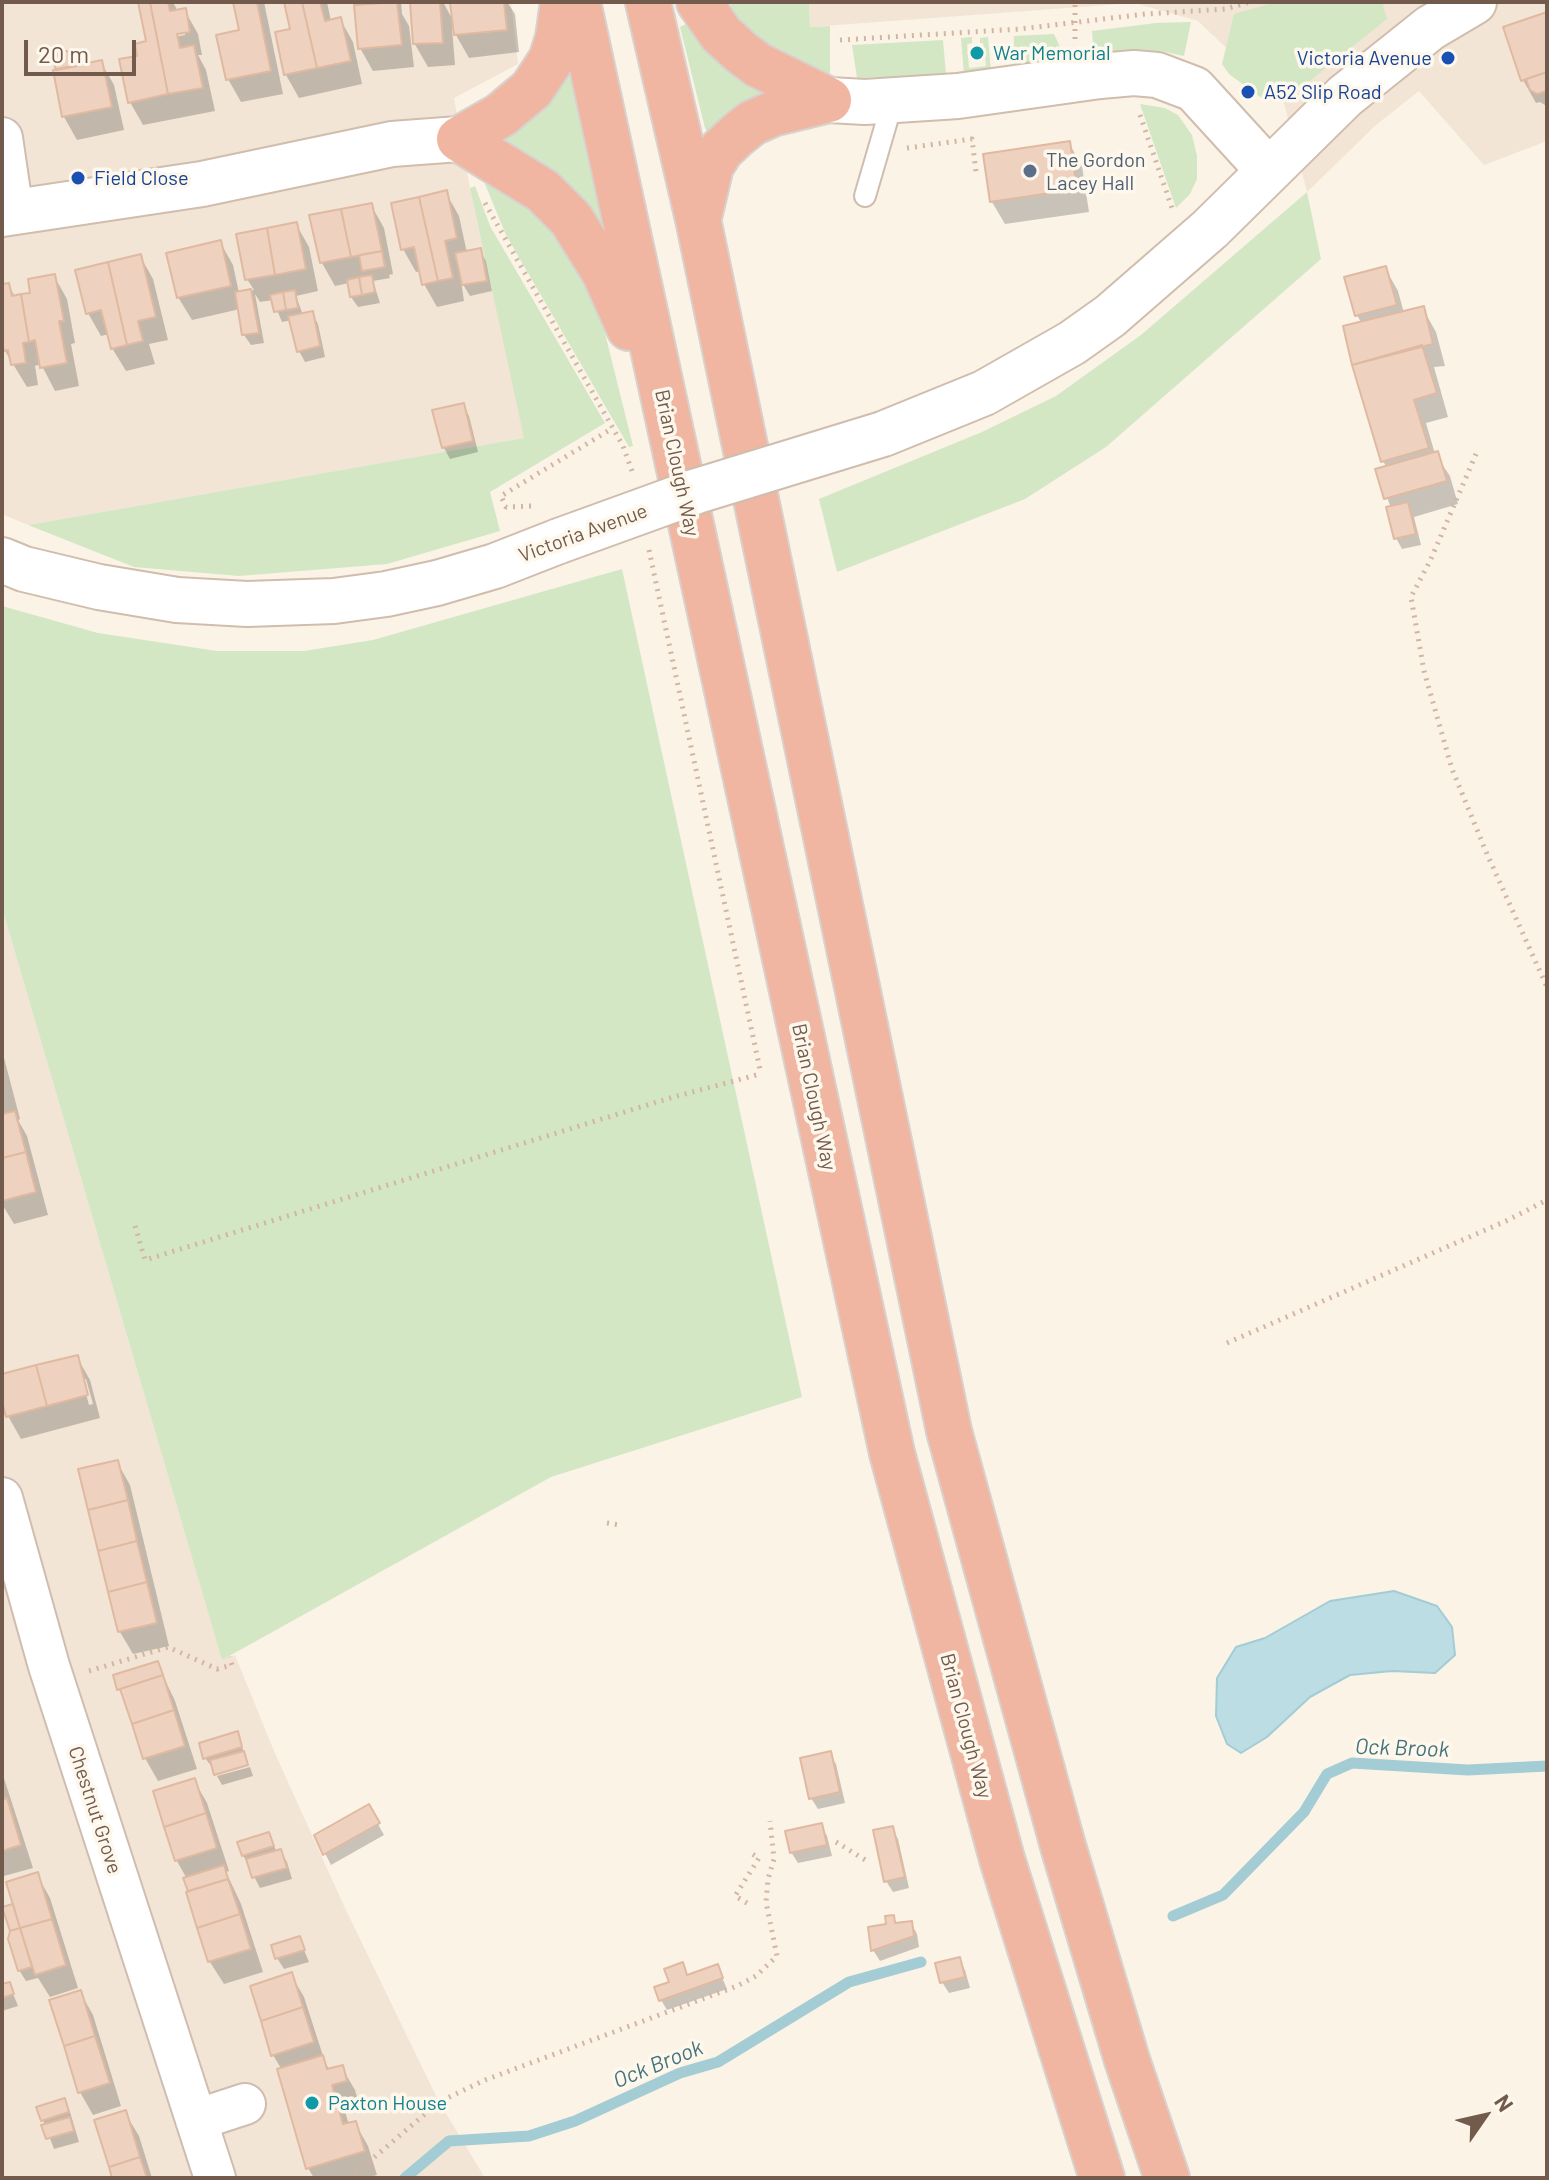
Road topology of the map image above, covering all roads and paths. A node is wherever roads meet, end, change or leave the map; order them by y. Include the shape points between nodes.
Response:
1 (563, 2) edge
2 (578, 2) edge
3 (648, 2) edge
4 (699, 2) edge
5 (1250, 2) edge
6 (1474, 2) edge
7 (840, 40) dead end
8 (1126, 74) junction
9 (829, 100) junction
10 (893, 100) junction
11 (2, 138) edge
12 (459, 139) junction
13 (876, 152) junction
14 (1268, 170) junction
15 (976, 172) dead end
16 (865, 196) dead end
17 (484, 200) dead end
18 (8, 213) edge
19 (698, 219) junction
20 (1186, 250) junction
21 (664, 405) junction
22 (613, 428) junction
23 (1476, 454) dead end
24 (634, 478) dead end
25 (506, 507) dead end
26 (647, 539) dead end
27 (2, 560) edge
28 (1547, 987) edge
29 (761, 1074) junction
30 (810, 1076) junction
31 (1547, 1200) edge
32 (135, 1226) dead end
33 (1227, 1343) dead end
34 (2, 1498) edge
35 (607, 1523) dead end
36 (619, 1525) dead end
37 (10, 1566) edge
38 (229, 1657) dead end
39 (54, 1681) junction
40 (770, 1821) dead end
41 (836, 1842) dead end
42 (749, 1852) dead end
43 (867, 1861) dead end
44 (747, 1903) dead end
45 (245, 2104) dead end
46 (196, 2120) junction
47 (215, 2178) edge
48 (350, 2178) edge
49 (1102, 2178) edge
50 (1167, 2178) edge

1 - 12 highway via 551,60 532,89
2 - 21 highway, Brian Clough Way
3 - 19 highway
4 - 9 highway via 742,53
5 - 7 path via 1225,9 1020,29
6 - 14 street, Victoria Avenue via 1396,54
8 - 10 street
8 - 14 street via 1157,75 1194,89
8 - 20 path
9 - 10 street
9 - 19 highway via 772,114 729,142 711,166
10 - 13 lane
11 - 18 street
12 - 18 street via 392,144 202,184
12 - 21 highway via 543,191 571,219 604,272
13 - 15 path via 972,139
13 - 16 lane
14 - 20 street, Victoria Avenue
17 - 22 path
19 - 50 highway via 949,1431 1063,1846
20 - 27 street, Victoria Avenue, bridge via 1110,316 984,393 883,434 697,491 437,583 334,601 247,604 177,600 99,587
21 - 30 highway, Brian Clough Way
22 - 24 path
22 - 25 path via 501,496
23 - 28 path via 1411,597 1424,671 1452,769
26 - 29 path
29 - 30 path
29 - 32 path via 145,1260
30 - 49 highway, Brian Clough Way via 892,1453 1002,1859
31 - 33 path
34 - 37 street, Chestnut Grove
35 - 36 path
37 - 39 street, Chestnut Grove
38 - 39 path via 232,1665 217,1669 168,1647
39 - 46 street, Chestnut Grove
40 - 48 path via 774,1859 766,1902 774,1961 737,1986 439,2102
41 - 43 path
42 - 44 path via 759,1858 735,1896
45 - 46 street
46 - 47 street, Chestnut Grove

